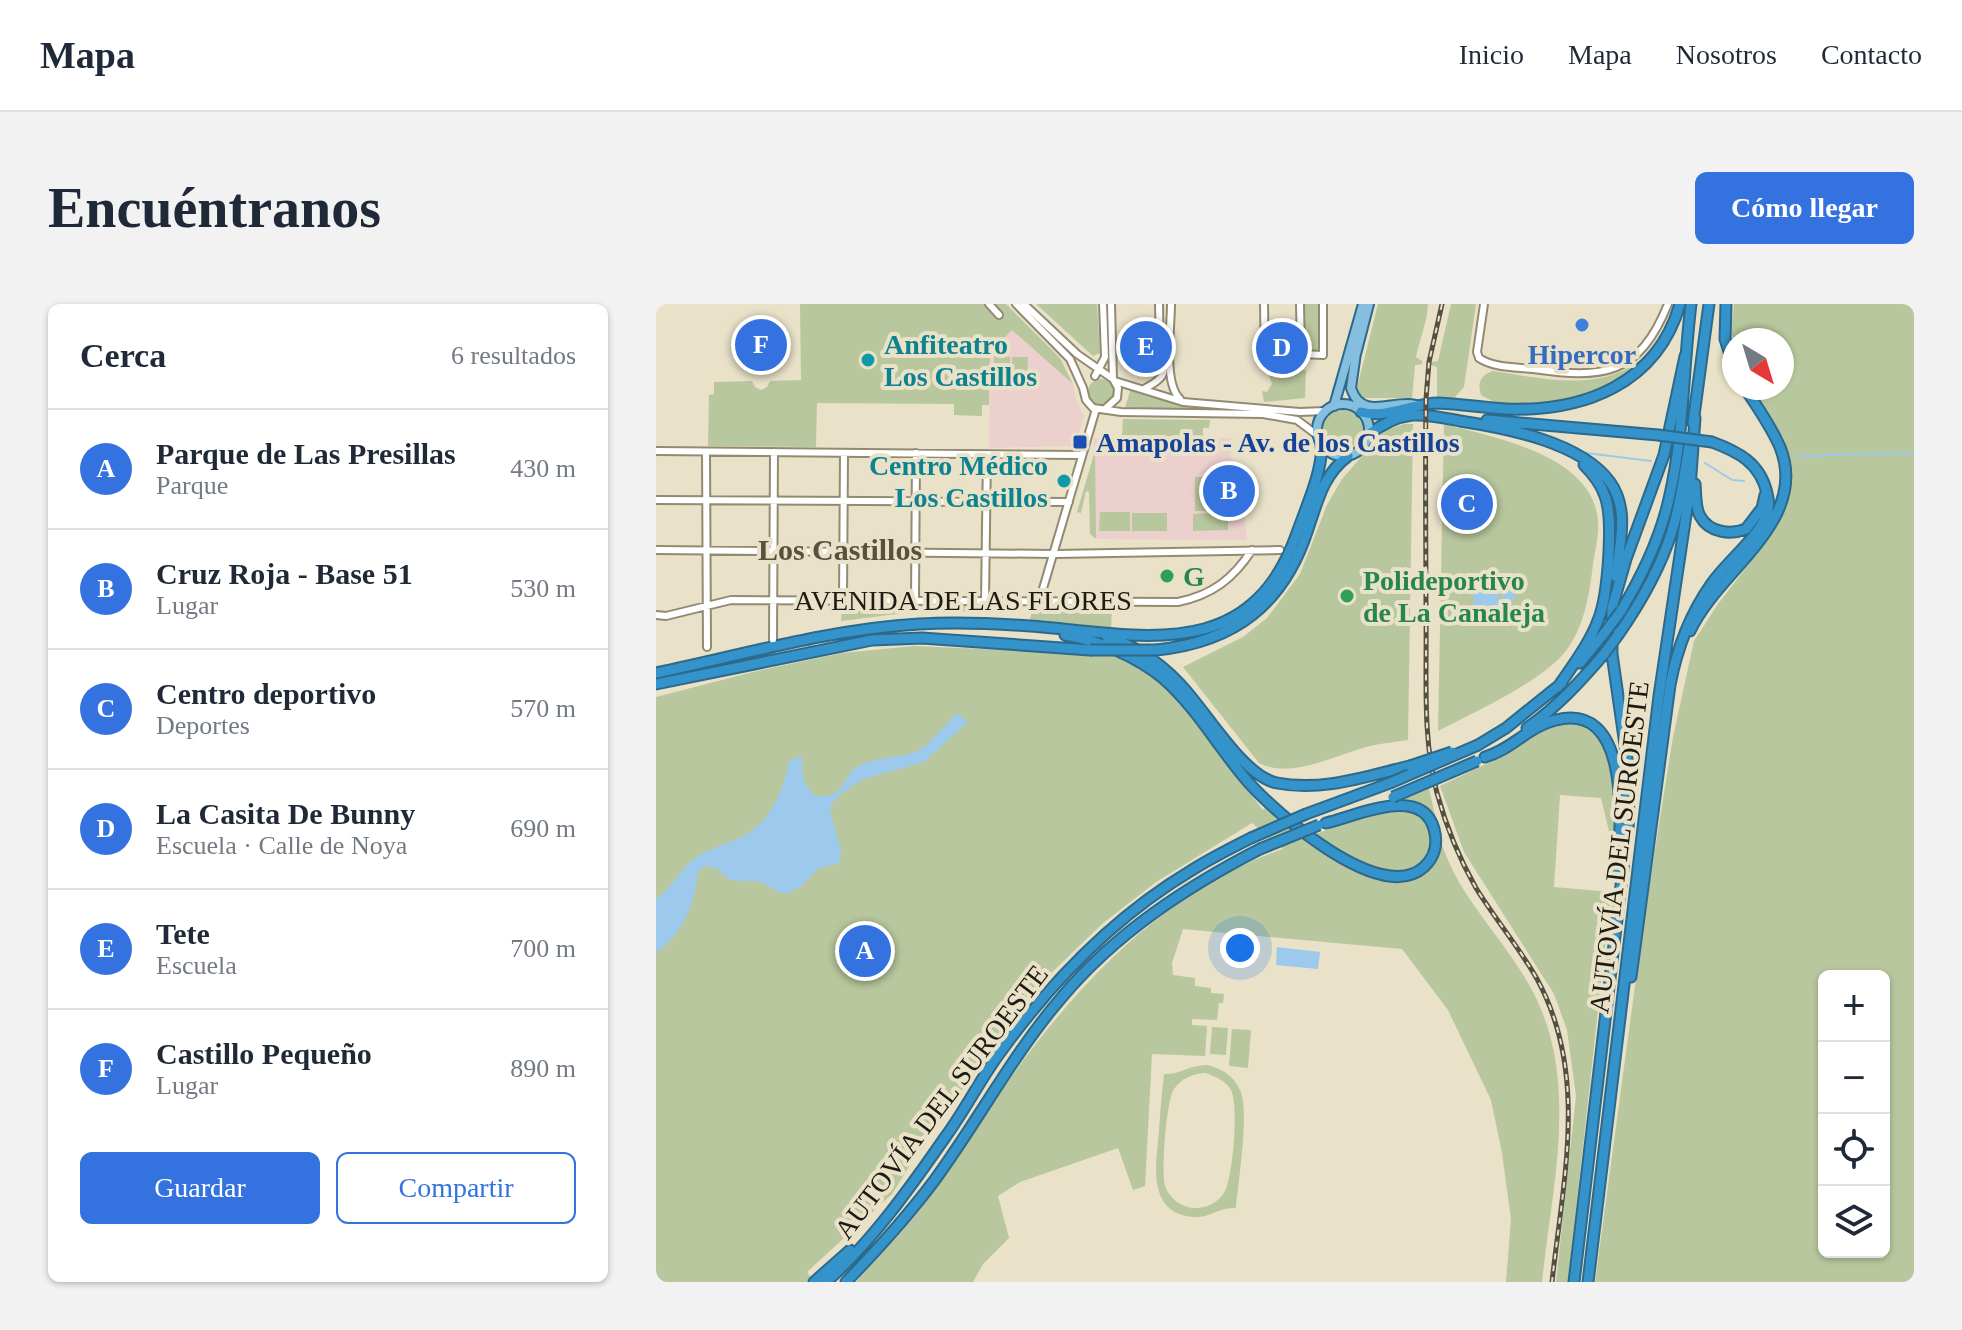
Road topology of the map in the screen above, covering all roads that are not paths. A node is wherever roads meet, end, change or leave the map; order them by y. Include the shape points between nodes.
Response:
1 (989, 304) edge
2 (1016, 304) edge
3 (1024, 304) edge
4 (1103, 304) edge
5 (1111, 304) edge
6 (1159, 304) edge
7 (1171, 304) edge
8 (1264, 304) edge
9 (1300, 304) edge
10 (1323, 304) edge
11 (1363, 304) edge
12 (1369, 304) edge
13 (1484, 304) edge
14 (1668, 304) edge
15 (1680, 304) edge
16 (1691, 304) edge
17 (1709, 304) edge
18 (1726, 304) edge
19 (999, 315) dead end
20 (1725, 328) edge
21 (1104, 353) junction
22 (1356, 353) junction
23 (1685, 356) junction
24 (1088, 362) junction
25 (1167, 363) junction
26 (1265, 366) dead end
27 (1097, 372) junction
28 (1112, 378) junction
29 (1083, 388) junction
30 (1143, 390) junction
31 (1752, 400) edge
32 (1183, 402) junction
33 (1350, 405) junction
34 (1418, 406) junction
35 (1329, 408) junction
36 (1096, 409) junction
37 (1105, 409) junction
38 (1361, 412) junction
39 (1436, 417) junction
40 (1695, 418) junction
41 (1580, 427) junction
42 (1317, 435) junction
43 (1368, 435) junction
44 (1321, 445) junction
45 (1559, 446) junction
46 (656, 451) edge
47 (706, 452) junction
48 (774, 452) junction
49 (844, 453) junction
50 (916, 453) junction
51 (987, 454) junction
52 (1082, 455) junction
53 (1348, 456) junction
54 (1693, 465) junction
55 (1766, 491) junction
56 (706, 499) junction
57 (656, 500) edge
58 (774, 500) junction
59 (843, 500) junction
60 (917, 500) junction
61 (987, 501) junction
62 (1069, 502) junction
63 (1716, 530) junction
64 (656, 550) edge
65 (1252, 550) junction
66 (1280, 550) dead end
67 (707, 551) junction
68 (844, 551) junction
69 (774, 552) junction
70 (916, 552) junction
71 (986, 552) junction
72 (1055, 554) junction
73 (1736, 554) junction
74 (775, 599) junction
75 (843, 599) junction
76 (915, 600) junction
77 (985, 600) junction
78 (1039, 602) junction
79 (706, 608) junction
80 (1617, 610) junction
81 (656, 615) edge
82 (988, 625) junction
83 (1092, 632) junction
84 (773, 640) dead end
85 (707, 647) dead end
86 (1673, 671) junction
87 (656, 673) edge
88 (656, 684) edge
89 (1558, 687) junction
90 (1478, 745) junction
91 (1481, 759) junction
92 (1322, 824) junction
93 (1618, 912) junction
94 (1613, 1086) junction
95 (895, 1205) junction
96 (814, 1282) edge
97 (826, 1282) edge
98 (846, 1282) edge
99 (1574, 1282) edge
100 (1588, 1282) edge

1 - 19 street
2 - 29 street via 1070,359
3 - 24 street
4 - 21 street
5 - 28 street
6 - 25 street via 1160,360
7 - 25 street
8 - 26 street
9 - 10 street via 1301,354 1323,355
11 - 35 main road
12 - 22 main road
13 - 14 street via 1477,355 1493,364 1579,375 1631,359 1650,341
15 - 34 highway via 1656,355 1602,394 1543,408
16 - 23 highway, AUTOVÍA DEL SUROESTE
17 - 40 highway, AUTOVÍA DEL SUROESTE
18 - 20 highway
21 - 24 street
21 - 27 street
22 - 33 main road via 1346,389
22 - 34 main road via 1351,388 1360,403 1375,409
23 - 80 highway, AUTOVÍA DEL SUROESTE via 1664,455 1626,559
23 - 80 highway, AUTOVÍA DEL SUROESTE via 1669,499 1654,548
24 - 27 street
25 - 30 street via 1161,378
25 - 32 street via 1172,388
27 - 28 street
27 - 29 street
28 - 30 street
28 - 37 street via 1117,398
29 - 36 street
30 - 32 street
31 - 86 highway via 1780,447 1786,465 1785,493 1777,516 1693,626
32 - 35 street via 1290,412
33 - 35 main road
33 - 38 main road
34 - 38 highway via 1381,414
34 - 41 highway
35 - 42 main road via 1317,425
36 - 37 street
36 - 52 street
37 - 42 street via 1263,414 1297,420
38 - 43 main road
39 - 41 highway
39 - 43 highway via 1397,418
39 - 45 highway
40 - 54 highway, AUTOVÍA DEL SUROESTE
40 - 91 highway, AUTOVÍA DEL SUROESTE, bridge via 1667,544 1642,600 1574,688 1546,715
41 - 55 highway, bridge via 1733,449 1763,477
42 - 44 main road
43 - 53 main road via 1362,448
44 - 53 main road via 1336,456
44 - 83 highway via 1320,463 1286,562 1250,606 1211,628 1180,635
45 - 80 highway via 1604,475 1618,497 1622,521
45 - 89 highway via 1597,481 1606,498 1609,530 1600,615
46 - 47 street
47 - 48 street
47 - 56 street
48 - 49 street
48 - 58 street
49 - 50 street
49 - 59 street
50 - 51 street
50 - 60 street
51 - 52 street
51 - 61 street
52 - 62 street
53 - 88 highway, bridge via 1326,479 1295,566 1271,600 1226,632 1193,644 1090,650 922,638 872,640
54 - 63 highway via 1700,517
54 - 94 highway, AUTOVÍA DEL SUROESTE via 1659,696
55 - 63 highway via 1762,508 1746,529
55 - 73 highway via 1767,516
56 - 57 street
56 - 58 street
56 - 67 street
58 - 59 street
58 - 69 street
59 - 60 street
59 - 68 street
60 - 61 street
60 - 70 street
61 - 62 street
61 - 71 street
62 - 72 street
63 - 73 highway via 1735,546
64 - 67 street
65 - 66 street
65 - 72 street
65 - 78 street, AVENIDA DE LAS FLORES via 1233,576 1201,597 1178,602
67 - 69 street
67 - 79 street
68 - 69 street
68 - 70 street
68 - 75 street
69 - 74 street
70 - 71 street
70 - 76 street
71 - 72 street
71 - 77 street
72 - 78 street
73 - 86 highway via 1690,617
74 - 75 street, AVENIDA DE LAS FLORES
74 - 79 street, AVENIDA DE LAS FLORES via 731,600
74 - 84 street
75 - 76 street, AVENIDA DE LAS FLORES
76 - 77 street, AVENIDA DE LAS FLORES
77 - 78 street, AVENIDA DE LAS FLORES
79 - 81 street, AVENIDA DE LAS FLORES
79 - 85 street
80 - 89 highway, AUTOVÍA DEL SUROESTE, bridge via 1603,635
80 - 93 highway, AUTOVÍA DEL SUROESTE via 1612,654 1627,759 1629,818
82 - 83 highway
82 - 87 highway via 918,624 849,632
82 - 92 highway via 1071,636 1138,661 1179,694 1277,810 1323,847 1370,872 1408,876 1426,866 1435,850 1433,823 1417,807 1405,804
83 - 90 highway, bridge via 1125,643 1163,667 1261,778 1298,786 1334,784
86 - 94 highway
89 - 90 highway, AUTOVÍA DEL SUROESTE
90 - 95 highway, AUTOVÍA DEL SUROESTE, bridge via 1251,838 1190,870 1123,918 1051,987
91 - 92 highway, AUTOVÍA DEL SUROESTE, bridge
91 - 93 highway via 1557,720 1579,720 1599,731 1613,752 1618,781
92 - 98 highway, AUTOVÍA DEL SUROESTE, bridge via 1196,883 1092,964 1002,1076 933,1182
93 - 99 highway, AUTOVÍA DEL SUROESTE
94 - 100 highway, AUTOVÍA DEL SUROESTE
95 - 96 highway
95 - 97 highway, AUTOVÍA DEL SUROESTE

